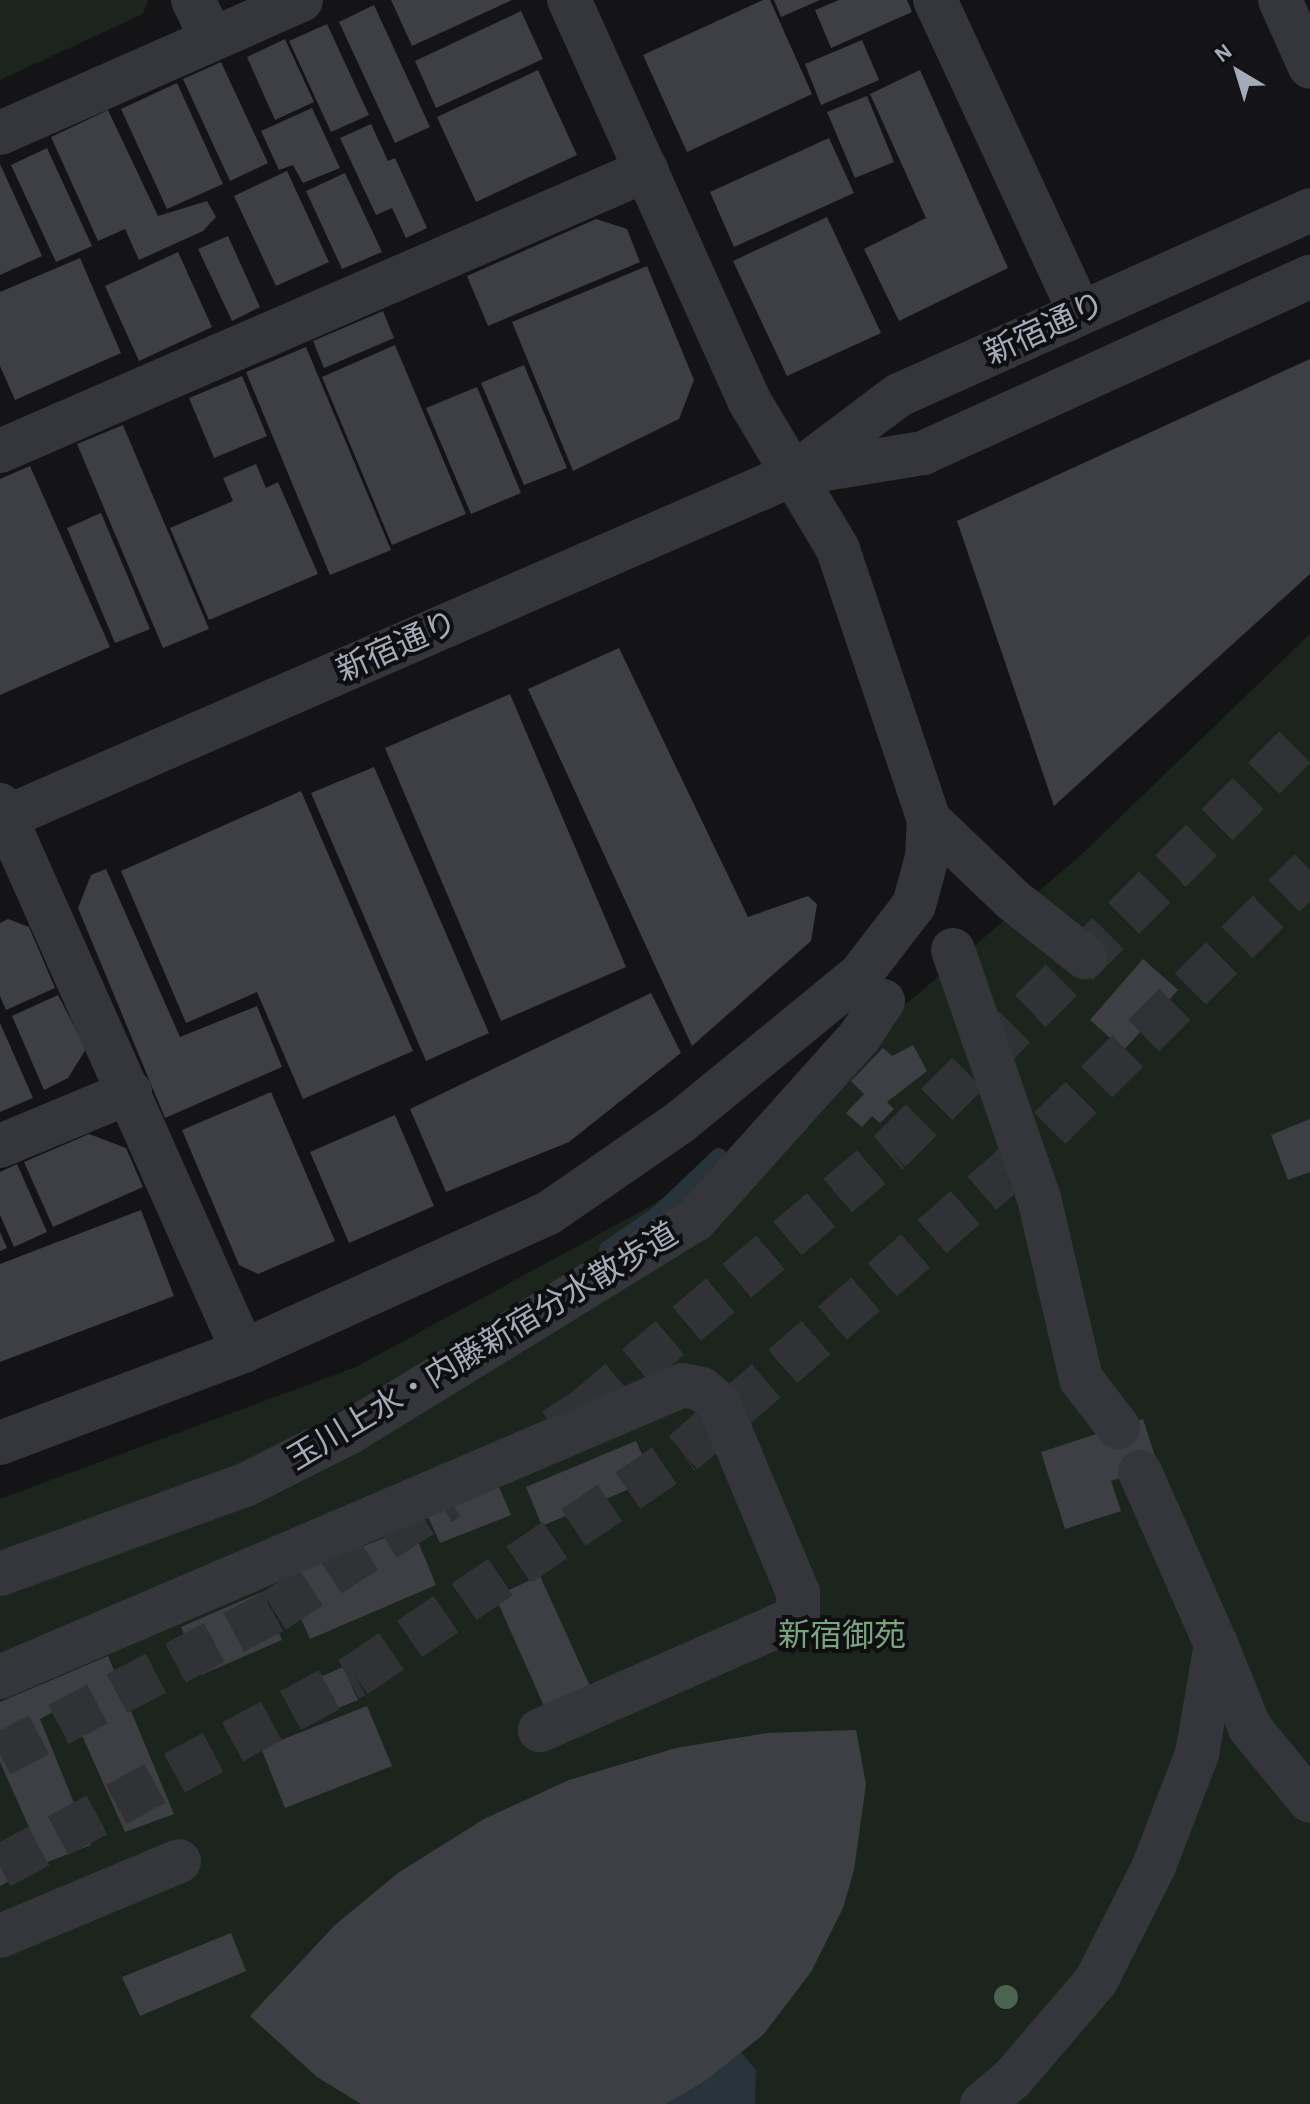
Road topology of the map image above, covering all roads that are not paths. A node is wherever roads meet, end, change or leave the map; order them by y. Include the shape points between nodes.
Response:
1 (193, 0) edge
2 (301, 0) edge
3 (569, 0) edge
4 (935, 0) edge
5 (1280, 0) edge
6 (212, 39) junction
7 (1310, 67) edge
8 (0, 133) edge
9 (647, 170) junction
10 (1310, 210) edge
11 (1310, 277) edge
12 (1080, 313) junction
13 (0, 451) edge
14 (794, 474) junction
15 (3, 814) edge
16 (928, 838) junction
17 (953, 950) dead end
18 (1085, 957) dead end
19 (883, 1001) dead end
20 (130, 1092) junction
21 (0, 1146) edge
22 (243, 1351) junction
23 (1118, 1427) dead end
24 (0, 1443) edge
25 (1140, 1472) dead end
26 (0, 1574) edge
27 (1216, 1644) junction
28 (0, 1677) edge
29 (540, 1730) dead end
30 (1310, 1801) edge
31 (179, 1861) dead end
32 (0, 1936) edge
33 (982, 2104) edge

1 - 6 street
2 - 6 street
3 - 9 street
4 - 12 street
5 - 7 street
6 - 8 street
9 - 13 street
9 - 14 street via 749,400
10 - 12 street, 新宿通り
11 - 14 street, 新宿通り via 923,453
12 - 14 street, 新宿通り via 899,395
14 - 15 street, 新宿通り
14 - 16 street via 838,549
15 - 20 street
16 - 18 street
16 - 22 street via 914,905 860,975 604,1178 487,1246
17 - 23 street via 1039,1198 1081,1379
19 - 26 street, 玉川上水・内藤新宿分水散歩道 via 860,1036 695,1220 350,1432 245,1485
20 - 21 street
20 - 22 street
22 - 24 street
25 - 27 street
27 - 30 street via 1250,1728
27 - 33 street via 1197,1754 1154,1866 1096,1981 1012,2079
28 - 29 street via 683,1385 702,1389 725,1418 798,1593 798,1617
31 - 32 street

